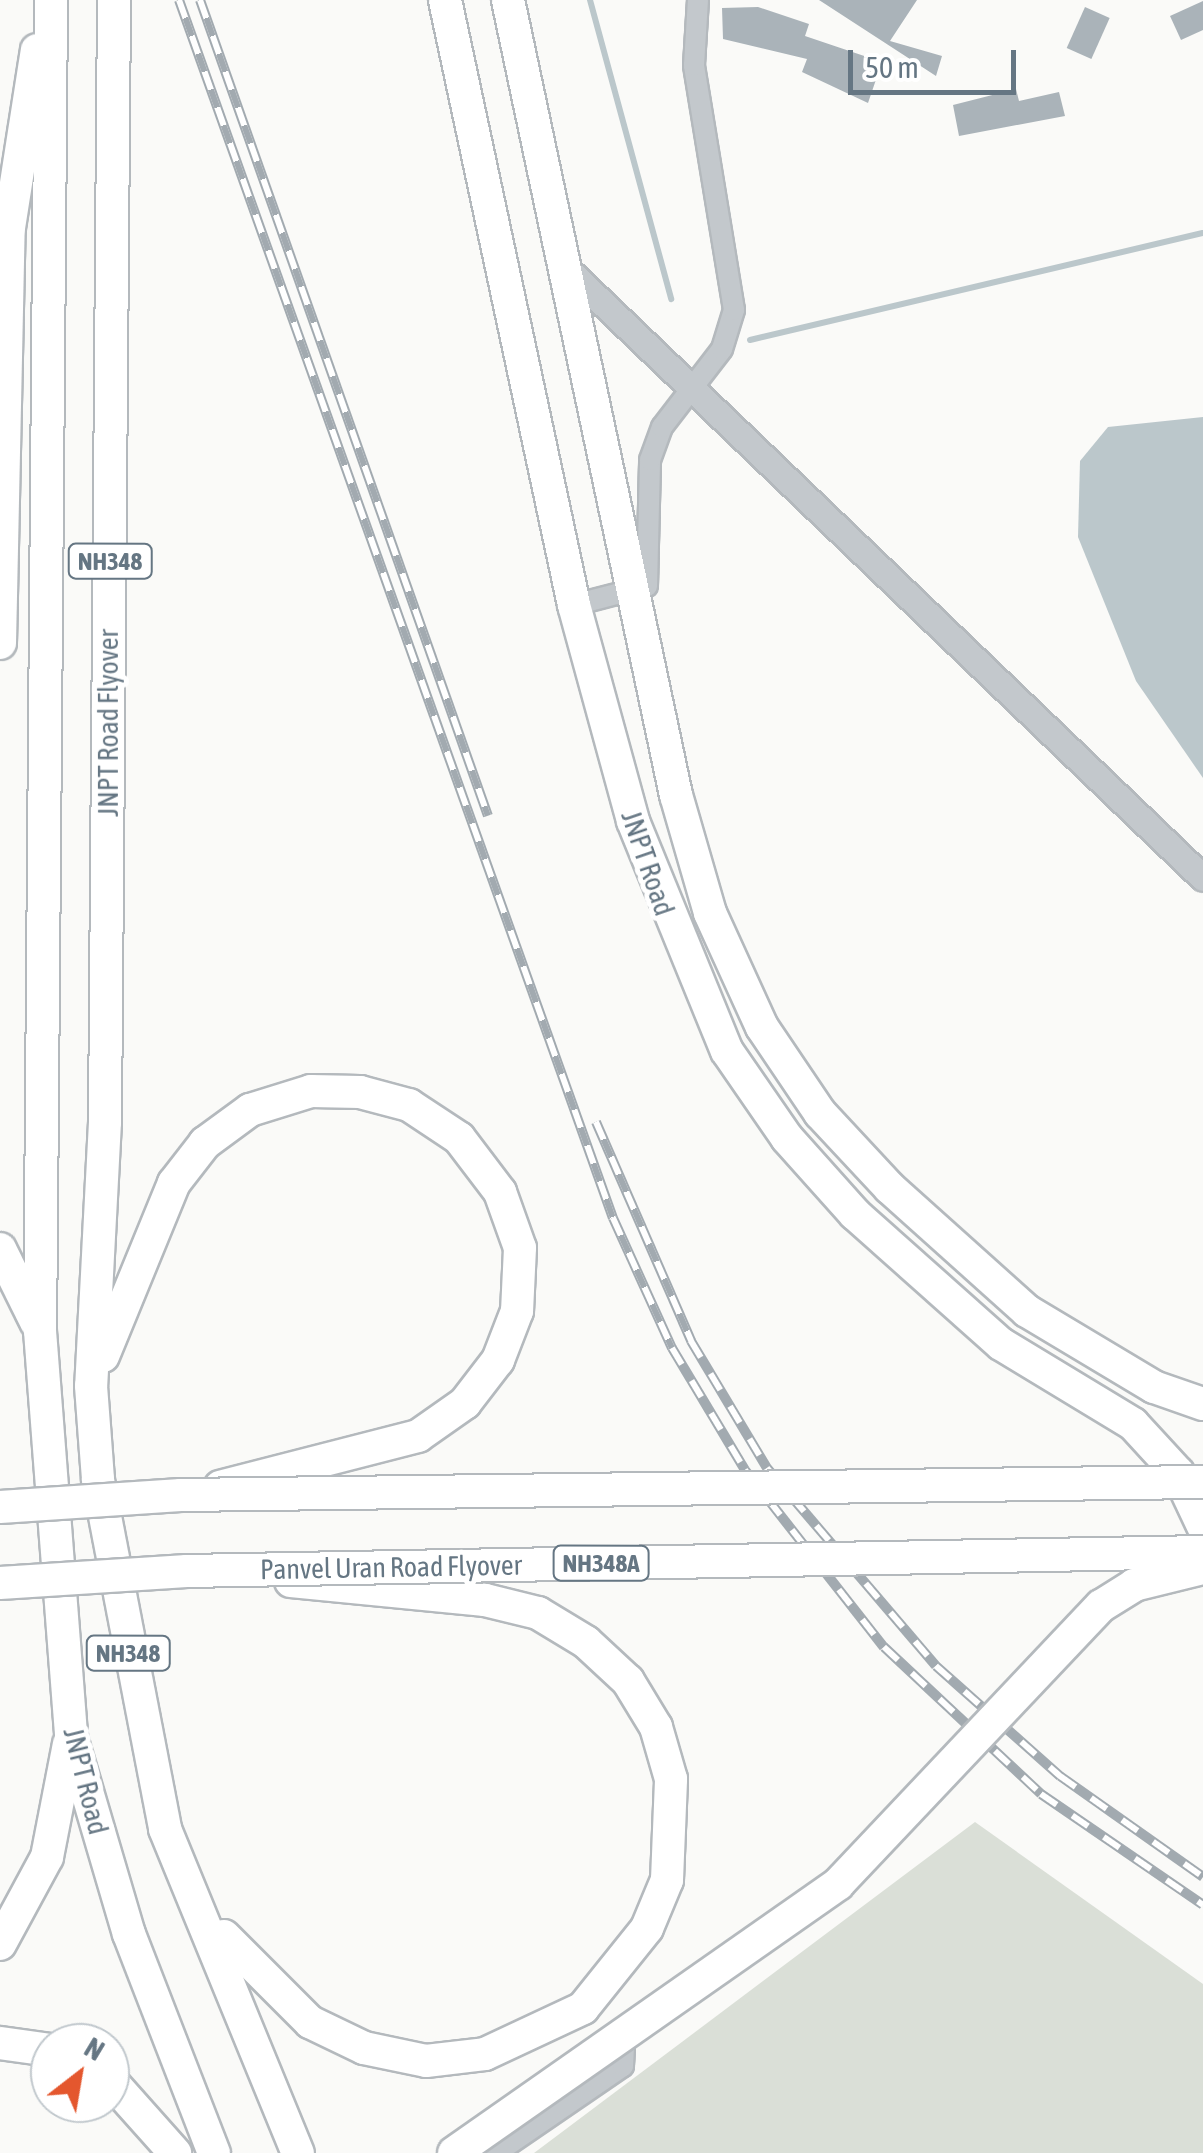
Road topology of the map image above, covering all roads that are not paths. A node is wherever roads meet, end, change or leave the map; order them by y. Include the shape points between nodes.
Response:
1 (49, 0) edge
2 (114, 0) edge
3 (446, 0) edge
4 (508, 0) edge
5 (698, 0) edge
6 (566, 267) junction
7 (691, 394) junction
8 (635, 595) junction
9 (574, 605) junction
10 (0, 643) edge
11 (1203, 878) edge
12 (0, 1249) edge
13 (40, 1331) junction
14 (91, 1386) junction
15 (1154, 1386) junction
16 (1203, 1404) edge
17 (1133, 1424) junction
18 (1203, 1482) edge
19 (181, 1495) junction
20 (0, 1506) edge
21 (1203, 1526) edge
22 (1203, 1552) edge
23 (1203, 1568) edge
24 (187, 1570) junction
25 (0, 1583) edge
26 (71, 1736) junction
27 (203, 1910) junction
28 (0, 1944) edge
29 (625, 2030) junction
30 (0, 2043) edge
31 (30, 2047) edge
32 (130, 2102) edge
33 (175, 2153) edge
34 (214, 2153) edge
35 (298, 2153) edge
36 (454, 2153) edge
37 (496, 2153) edge

1 - 10 highway via 9,228
1 - 13 highway, NH348
2 - 14 highway, JNPT Road Flyover / NH348 via 105,1122
3 - 9 highway, JNPT Road
4 - 6 highway, JNPT Road
5 - 7 street via 694,65 734,310 722,349
6 - 7 street
6 - 8 highway, JNPT Road
7 - 8 street via 662,427 650,460 654,566
7 - 11 street
8 - 9 street
8 - 15 highway, JNPT Road via 710,913 762,1026 820,1113 890,1188 1027,1311
9 - 17 highway, JNPT Road via 673,935 757,1094 855,1214 1001,1344
12 - 13 highway
13 - 26 highway, JNPT Road / NH348
14 - 19 highway, bridge via 174,1183 205,1143 250,1110 311,1092 360,1092 409,1105 460,1138 500,1192 520,1248 517,1312 498,1360 465,1402 418,1436 356,1458
14 - 27 highway, NH348 via 98,1480 143,1734 165,1829
15 - 16 highway, JNPT Road
15 - 17 highway
17 - 21 highway, JNPT Road via 1178,1473
18 - 19 highway, bridge
19 - 20 highway, bridge
22 - 24 highway, Panvel Uran Road Flyover / NH348A, bridge
23 - 29 highway, bridge via 1134,1586 1101,1606 838,1884
24 - 25 highway, Panvel Uran Road Flyover / NH348A, bridge
24 - 27 highway, bridge via 538,1613 628,1681 656,1727 671,1779 667,1880 647,1928 583,2008 535,2037 426,2061 364,2048 310,2022 261,1981
26 - 28 highway via 48,1857
26 - 34 highway, JNPT Road / NH348 via 129,1934
27 - 35 highway, NH348
29 - 36 highway, bridge
29 - 37 street via 623,2066
30 - 31 highway
32 - 33 highway

